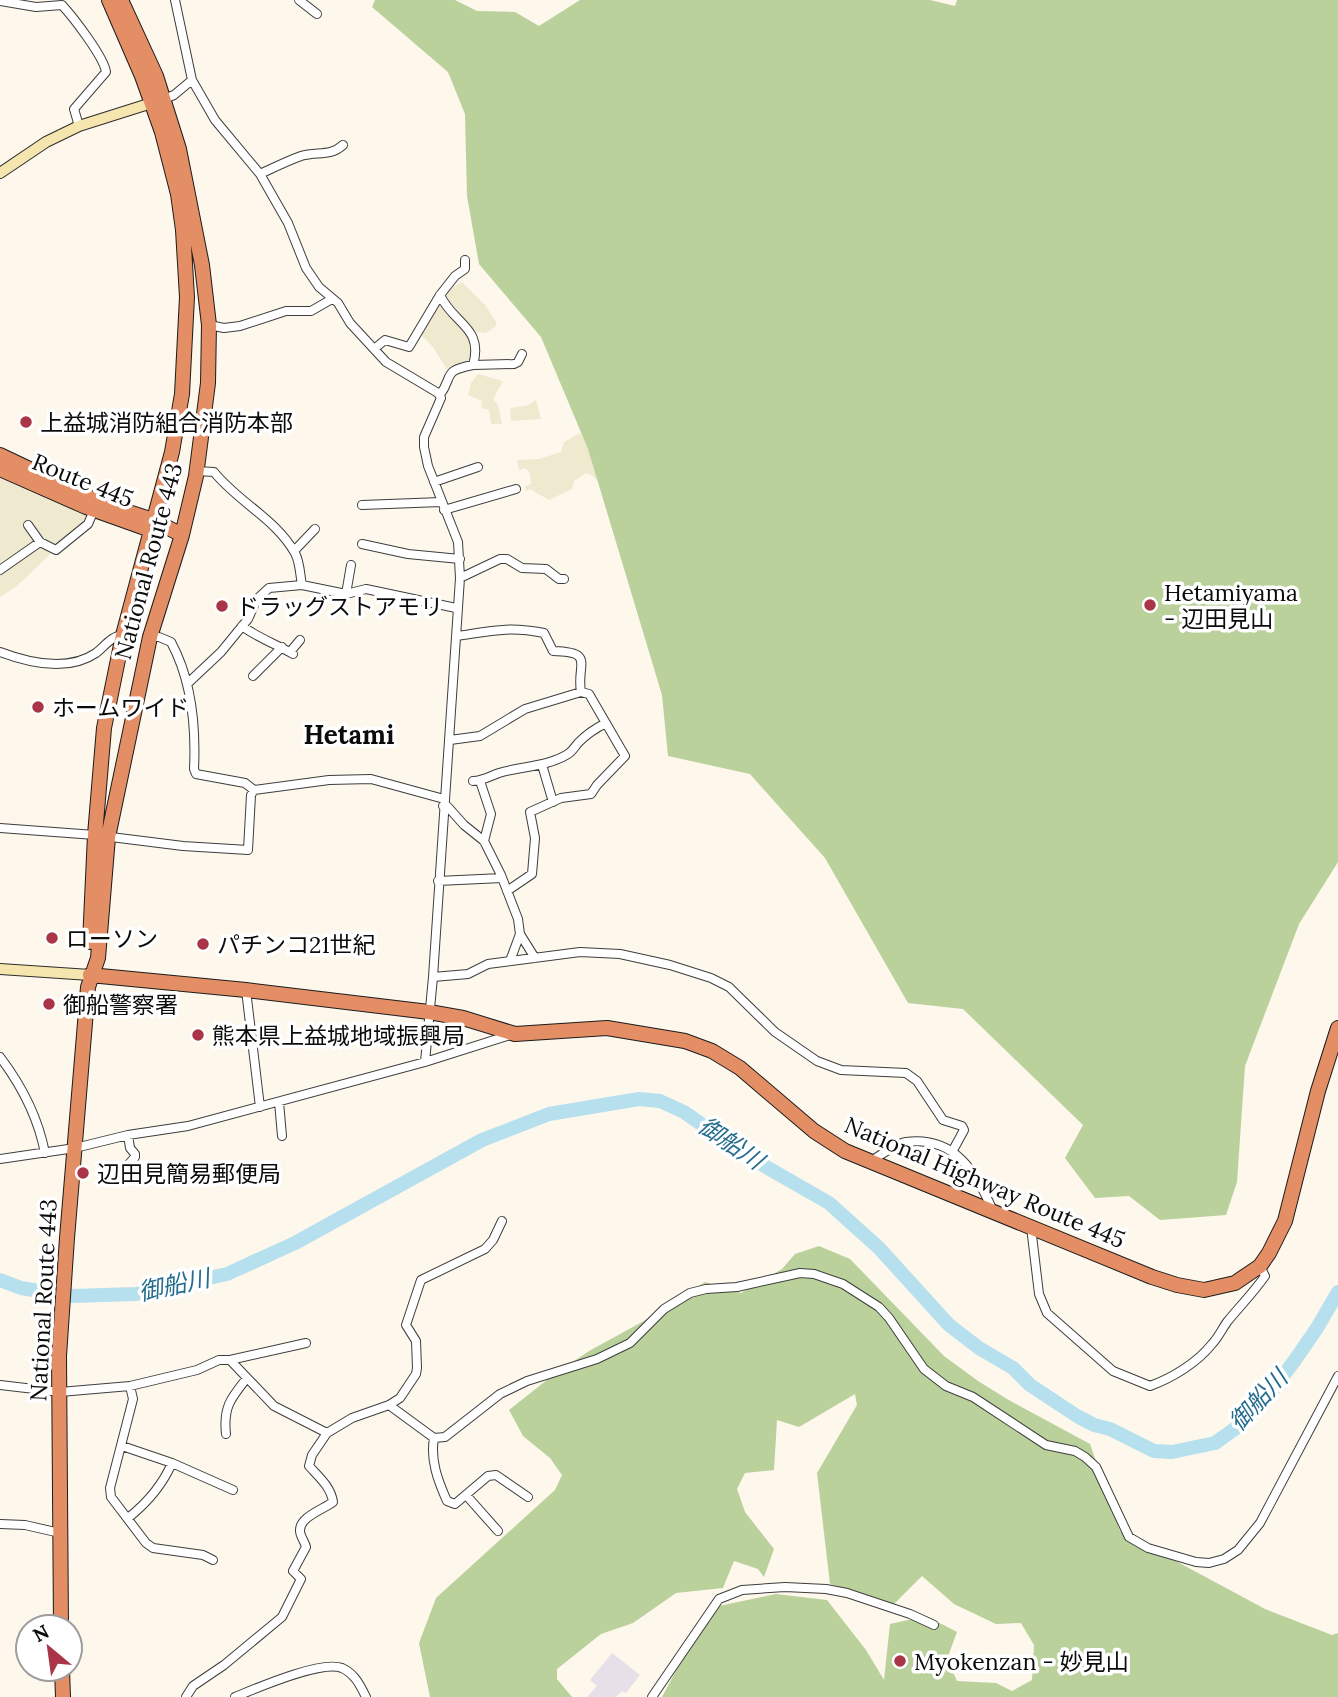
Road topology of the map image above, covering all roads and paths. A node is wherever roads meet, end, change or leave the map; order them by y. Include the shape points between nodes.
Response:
1 (109, 0) edge
2 (121, 0) edge
3 (175, 0) edge
4 (299, 0) edge
5 (0, 1) edge
6 (317, 14) dead end
7 (192, 80) junction
8 (158, 101) junction
9 (79, 126) junction
10 (343, 145) dead end
11 (0, 173) edge
12 (260, 174) junction
13 (465, 260) dead end
14 (440, 295) junction
15 (332, 299) junction
16 (185, 326) junction
17 (209, 326) junction
18 (374, 349) junction
19 (522, 354) dead end
20 (472, 365) junction
21 (440, 395) junction
22 (176, 428) junction
23 (202, 432) junction
24 (0, 455) edge
25 (478, 467) dead end
26 (0, 469) edge
27 (196, 471) junction
28 (434, 482) junction
29 (516, 489) dead end
30 (362, 505) dead end
31 (443, 506) junction
32 (94, 510) junction
33 (28, 524) dead end
34 (151, 526) junction
35 (315, 530) dead end
36 (181, 535) junction
37 (40, 542) junction
38 (362, 544) dead end
39 (294, 551) junction
40 (460, 559) junction
41 (351, 565) dead end
42 (0, 570) edge
43 (460, 578) junction
44 (564, 579) dead end
45 (302, 585) junction
46 (346, 593) junction
47 (456, 608) junction
48 (242, 626) junction
49 (123, 635) junction
50 (457, 636) junction
51 (150, 637) junction
52 (300, 640) dead end
53 (289, 651) junction
54 (0, 652) edge
55 (253, 676) dead end
56 (187, 684) junction
57 (581, 692) junction
58 (606, 723) junction
59 (450, 740) junction
60 (542, 765) junction
61 (254, 790) junction
62 (553, 802) junction
63 (444, 803) junction
64 (0, 828) edge
65 (101, 836) junction
66 (484, 841) junction
67 (502, 878) junction
68 (439, 881) junction
69 (507, 891) junction
70 (520, 934) junction
71 (535, 958) junction
72 (510, 961) junction
73 (0, 969) edge
74 (90, 975) junction
75 (433, 977) junction
76 (246, 990) junction
77 (429, 1012) junction
78 (1338, 1028) edge
79 (515, 1034) junction
80 (0, 1057) edge
81 (425, 1062) junction
82 (279, 1102) junction
83 (261, 1107) junction
84 (128, 1135) junction
85 (282, 1136) dead end
86 (75, 1149) junction
87 (952, 1152) junction
88 (44, 1153) junction
89 (0, 1159) edge
90 (870, 1162) junction
91 (118, 1175) dead end
92 (993, 1212) junction
93 (502, 1222) dead end
94 (1031, 1227) junction
95 (1260, 1266) junction
96 (306, 1343) dead end
97 (230, 1360) junction
98 (1338, 1376) edge
99 (247, 1378) junction
100 (0, 1385) edge
101 (130, 1386) junction
102 (61, 1392) junction
103 (389, 1405) junction
104 (327, 1433) junction
105 (226, 1434) dead end
106 (434, 1438) junction
107 (122, 1446) junction
108 (172, 1464) junction
109 (233, 1490) dead end
110 (466, 1495) junction
111 (528, 1497) dead end
112 (128, 1518) junction
113 (0, 1524) edge
114 (498, 1531) dead end
115 (60, 1533) junction
116 (213, 1560) dead end
117 (61, 1613) edge
118 (934, 1625) dead end
119 (186, 1697) edge
120 (235, 1697) edge
121 (366, 1697) edge
122 (652, 1697) edge

1 - 8 highway, National Route 443
2 - 8 highway, National Route 443
3 - 7 street
4 - 6 street
5 - 9 street via 36,7 62,5 105,62 106,72 74,109
7 - 8 street
7 - 12 street via 215,120
8 - 9 street
8 - 16 highway, National Route 443 via 182,218
8 - 17 highway, National Route 443 via 179,149
9 - 11 street
10 - 12 street
12 - 15 street via 288,223 306,268
13 - 14 street via 463,272
14 - 18 street via 409,347 385,340
14 - 20 street via 472,334 476,343
15 - 17 street via 318,309 271,314 240,326
15 - 18 street
16 - 17 highway
16 - 22 highway, National Route 443
17 - 23 highway, National Route 443
18 - 21 street via 386,362
19 - 20 street via 514,364
20 - 21 street via 451,372
21 - 28 street via 425,437 425,457
22 - 23 highway
22 - 34 highway, National Route 443
23 - 27 highway, National Route 443
24 - 34 highway
25 - 28 street
26 - 32 highway, Route 445
27 - 36 highway, National Route 443
27 - 39 street via 214,472
28 - 31 street
29 - 31 street
30 - 31 street
31 - 40 street via 454,528
32 - 34 highway, Route 445
32 - 37 street via 88,523 56,550
33 - 37 street
34 - 36 highway
34 - 49 highway, National Route 443
35 - 39 street
36 - 51 highway, National Route 443
37 - 42 street
38 - 40 street
39 - 45 street
40 - 43 street
41 - 46 street
43 - 44 street via 507,559 522,568 546,569
43 - 47 street
45 - 46 street
45 - 48 street via 262,592
46 - 47 street via 366,589
47 - 50 street
48 - 53 street
48 - 56 street
49 - 51 highway
49 - 54 street via 72,662 31,662
49 - 65 highway, National Route 443 via 104,728
50 - 57 street via 509,628 544,633 554,652 571,651 580,657
50 - 59 street
51 - 56 street via 171,642
51 - 65 highway, National Route 443
52 - 53 street
53 - 55 street
56 - 61 street via 195,772 244,783
57 - 58 street via 589,694
57 - 59 street via 525,709 480,736
58 - 60 street via 580,740 572,752
58 - 62 street via 625,758 591,794
59 - 63 street
60 - 62 street
60 - 66 street via 476,781 492,814
61 - 63 street via 371,779
61 - 65 street via 248,850
62 - 69 street via 530,811 535,838 532,874
63 - 66 street
63 - 68 street
64 - 65 street
65 - 74 highway, National Route 443
66 - 67 street
67 - 68 street
67 - 69 street
68 - 75 street
69 - 70 street
70 - 71 street
70 - 72 street
71 - 72 street
71 - 87 street via 580,952 620,954 711,978 729,987 775,1032 817,1061 841,1070 906,1073 917,1081 943,1120 962,1126
72 - 75 street via 488,964 468,974
73 - 74 street
74 - 76 highway, National Highway Route 445
74 - 86 highway, National Route 443
75 - 77 street
76 - 77 highway, National Highway Route 445
76 - 83 street
77 - 79 highway, National Highway Route 445
77 - 81 street
78 - 95 highway, National Highway Route 445 via 1285,1221
79 - 81 street
79 - 90 highway, National Highway Route 445 via 607,1028 685,1041 740,1068 814,1131
80 - 88 street via 33,1111
81 - 82 street
82 - 83 street
82 - 85 street
83 - 84 street via 188,1126
84 - 86 street
84 - 91 street via 135,1157
86 - 88 street
86 - 102 highway, National Route 443 via 66,1238
87 - 90 street via 943,1146 903,1142
87 - 92 street via 972,1172
88 - 89 street
90 - 92 highway, National Highway Route 445
92 - 94 highway, National Highway Route 445
93 - 103 street via 485,1249 421,1280 406,1325 416,1341 416,1374 400,1398
94 - 95 highway, National Highway Route 445 via 1152,1277 1204,1290 1235,1283
94 - 95 street via 1039,1294 1047,1313 1114,1371 1150,1386 1183,1369 1213,1344 1265,1276
96 - 97 street
97 - 99 street
97 - 101 street
98 - 106 street via 1260,1523 1238,1550 1209,1563 1148,1548 1129,1537 1096,1467 1085,1457 1046,1445 973,1397 946,1386 924,1369 879,1307 843,1284 814,1274 690,1293 664,1309 630,1343 500,1394 445,1437
99 - 104 street via 274,1406
99 - 105 street via 226,1410
100 - 102 street
101 - 102 street
101 - 107 street via 133,1399
102 - 115 highway, National Route 443
103 - 104 street
103 - 106 street
104 - 119 street via 309,1466 332,1494 333,1502 301,1525 306,1547 293,1571 301,1579 282,1617 193,1686
106 - 110 street via 436,1474 447,1501 455,1504
107 - 108 street
107 - 112 street via 110,1493
108 - 109 street
108 - 112 street via 164,1481
110 - 111 street via 488,1476 496,1475
110 - 114 street
112 - 116 street via 153,1548
113 - 115 street
115 - 117 highway, National Route 443
118 - 122 street via 826,1589 742,1590 719,1599
120 - 121 street via 332,1666 353,1675

